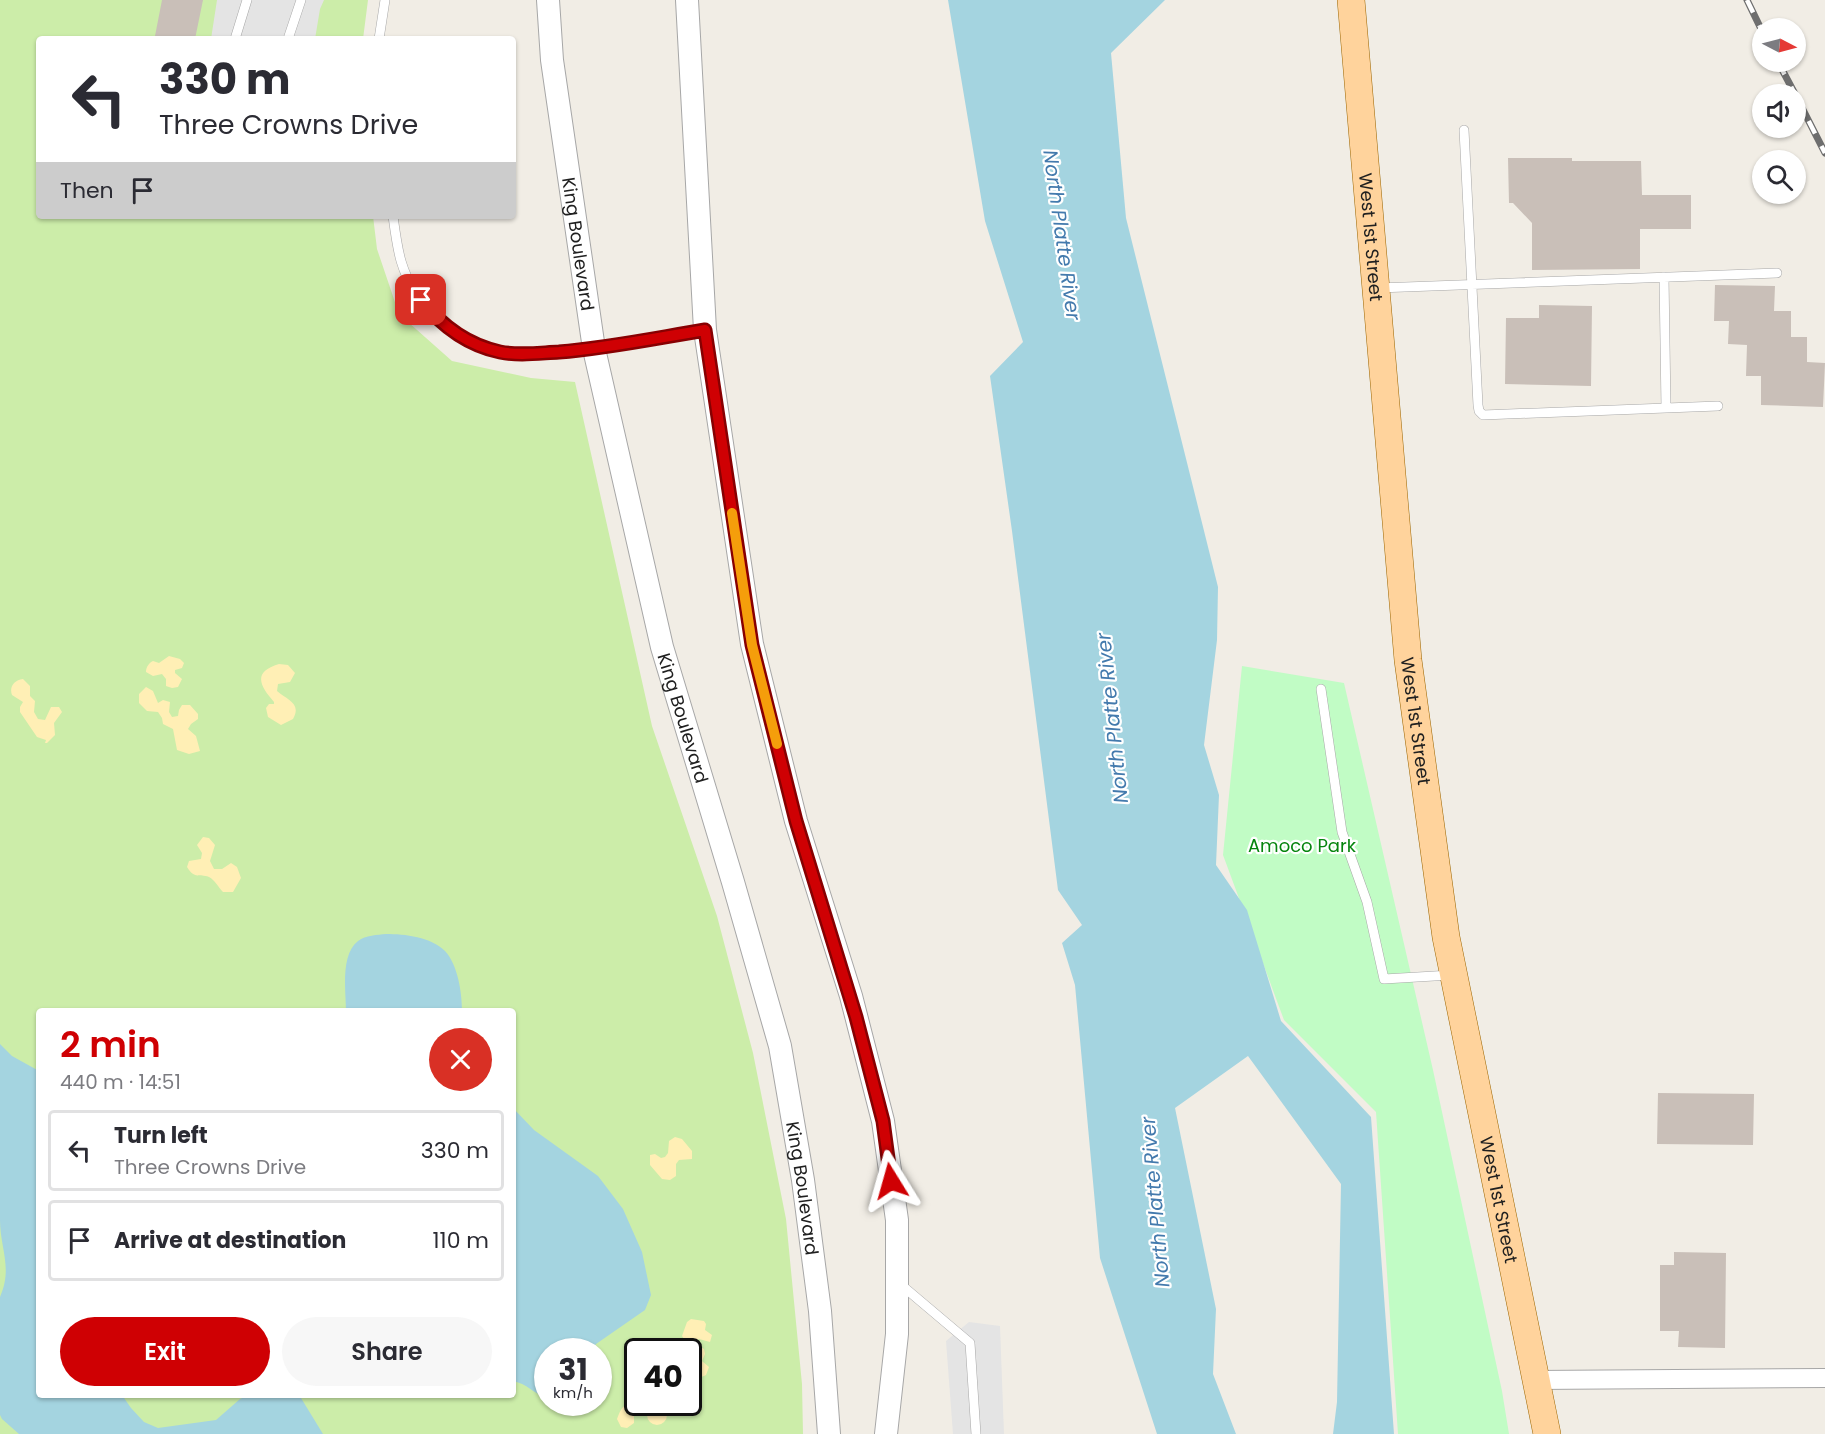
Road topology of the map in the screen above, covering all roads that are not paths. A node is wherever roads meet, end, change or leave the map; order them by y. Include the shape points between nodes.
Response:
1 (247, 0) edge
2 (301, 0) edge
3 (385, 0) edge
4 (548, 0) edge
5 (687, 0) edge
6 (1351, 0) edge
7 (236, 36) edge
8 (289, 36) edge
9 (379, 36) edge
10 (1464, 130) dead end
11 (394, 219) edge
12 (1777, 273) dead end
13 (1664, 278) junction
14 (1471, 284) junction
15 (1376, 288) junction
16 (705, 330) junction
17 (594, 349) junction
18 (1718, 406) dead end
19 (1666, 408) junction
20 (1321, 689) dead end
21 (1453, 974) junction
22 (897, 1281) junction
23 (1825, 1378) edge
24 (1535, 1380) junction
25 (829, 1434) edge
26 (886, 1434) edge
27 (976, 1434) edge
28 (1547, 1434) edge

1 - 7 lane
2 - 8 lane
3 - 9 lane
4 - 17 street, King Boulevard via 552,60
5 - 16 street
6 - 15 main road, West 1st Street
10 - 14 lane
11 - 17 lane via 401,261 411,285 452,331 475,344 523,355
12 - 13 lane
13 - 14 lane
13 - 19 lane
14 - 15 lane
14 - 19 lane via 1478,405 1483,415
15 - 21 main road, West 1st Street via 1408,660
16 - 17 lane
16 - 22 street via 752,645 796,821 851,996 883,1121 897,1220
17 - 25 street, King Boulevard via 662,647 780,1046 820,1311
18 - 19 lane
20 - 21 lane via 1342,832 1367,902 1384,979
21 - 24 main road, West 1st Street
22 - 26 street via 897,1334
22 - 27 lane via 970,1343
23 - 24 street
24 - 28 main road, West 1st Street

